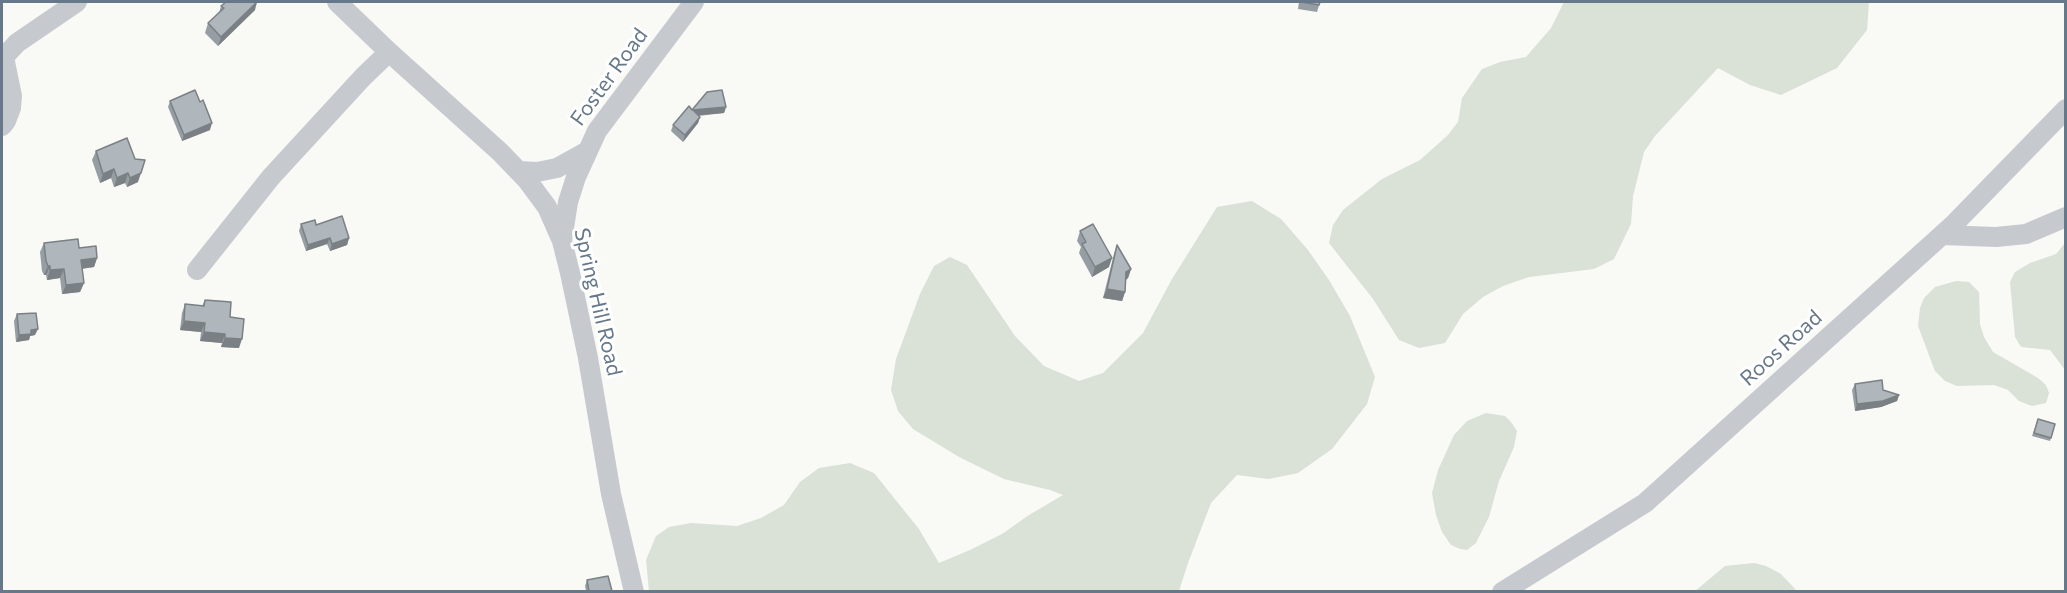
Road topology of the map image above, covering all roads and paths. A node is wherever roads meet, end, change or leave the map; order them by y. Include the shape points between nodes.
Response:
1 (77, 2) edge
2 (337, 2) edge
3 (694, 2) edge
4 (389, 52) junction
5 (3, 58) edge
6 (2066, 109) edge
7 (2, 126) edge
8 (586, 152) junction
9 (519, 171) junction
10 (2066, 217) edge
11 (1942, 235) junction
12 (562, 241) junction
13 (197, 270) dead end
14 (634, 591) edge
15 (1502, 591) edge

1 - 5 street via 17,43
2 - 4 street, Spring Hill Road
3 - 8 street, Foster Road via 597,131
4 - 9 street, Spring Hill Road
4 - 13 street via 272,177
5 - 7 street via 12,96
6 - 11 street, Roos Road
8 - 9 street, Foster Road via 557,168
8 - 12 street, Foster Road via 568,202
9 - 12 street, Spring Hill Road via 547,207
10 - 11 street via 2026,234
11 - 15 street, Roos Road via 1645,503
12 - 14 street, Spring Hill Road

